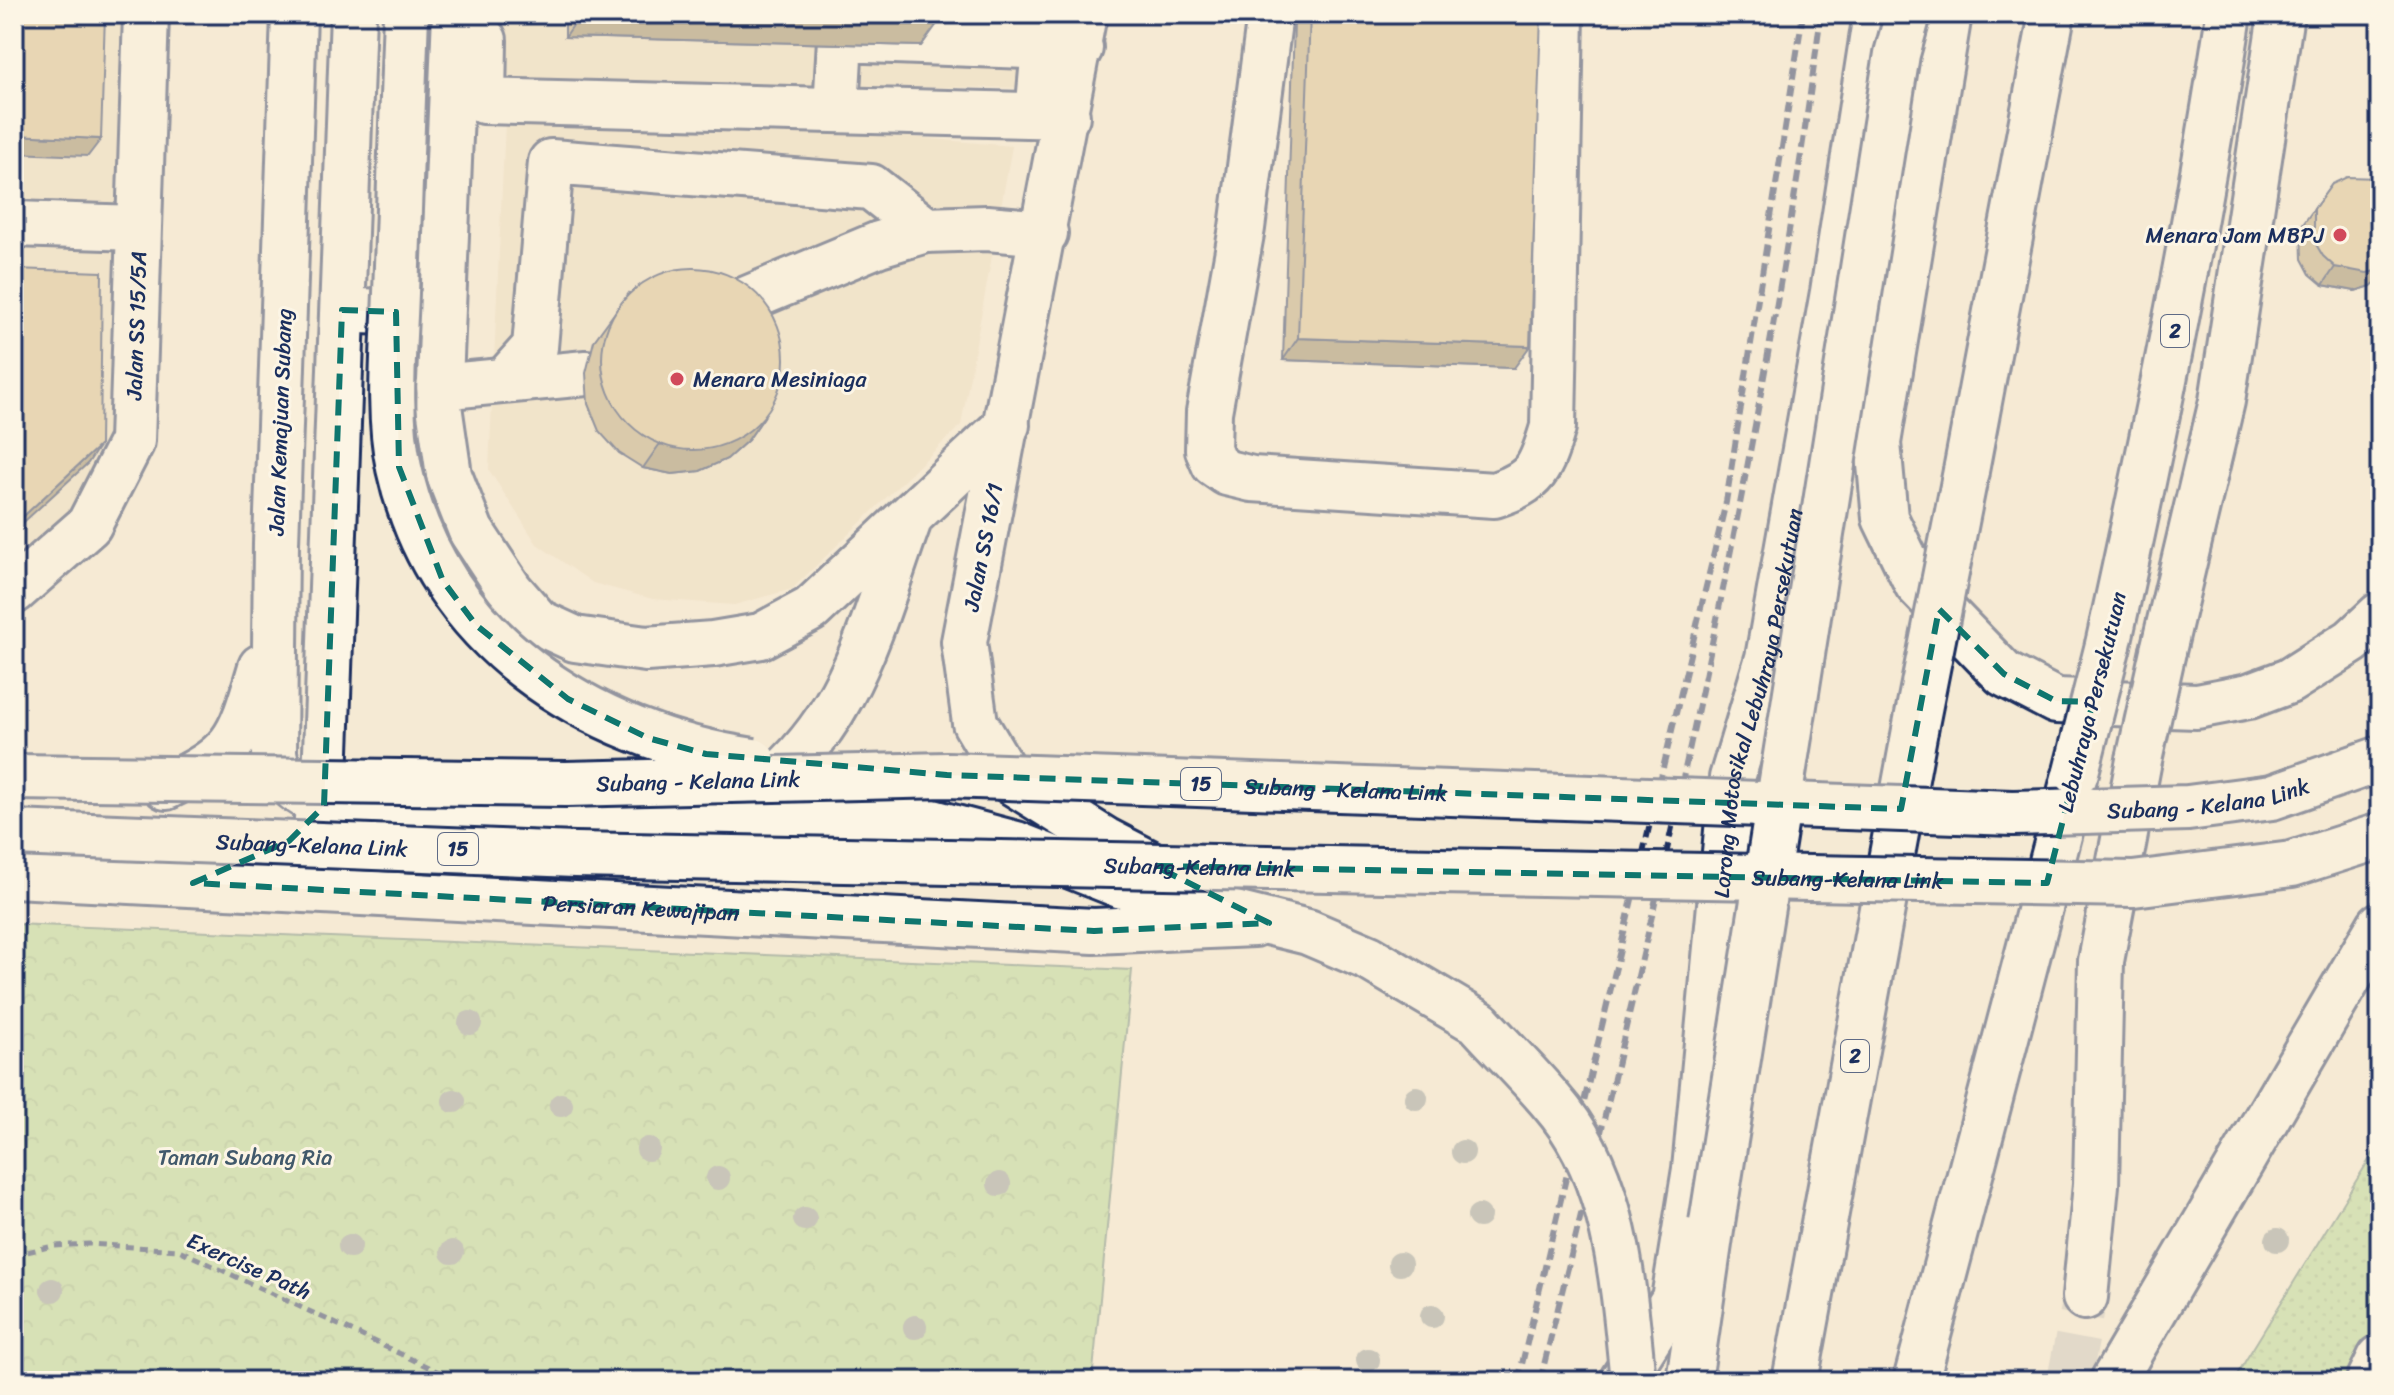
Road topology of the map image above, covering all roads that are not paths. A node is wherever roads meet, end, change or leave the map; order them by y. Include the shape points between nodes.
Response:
1 (146, 14) edge
2 (294, 14) edge
3 (353, 14) edge
4 (406, 14) edge
5 (455, 14) edge
6 (484, 14) edge
7 (1270, 14) edge
8 (1561, 14) edge
9 (1876, 14) edge
10 (1908, 14) edge
11 (1949, 14) edge
12 (1971, 14) edge
13 (2229, 14) edge
14 (2281, 14) edge
15 (1064, 31) edge
16 (2049, 31) edge
17 (836, 110) junction
18 (1052, 116) junction
19 (1925, 170) junction
20 (14, 224) edge
21 (137, 228) junction
22 (926, 230) junction
23 (1045, 233) junction
24 (1841, 240) junction
25 (730, 306) edge
26 (342, 310) junction
27 (440, 314) junction
28 (1900, 315) junction
29 (586, 373) dead end
30 (507, 378) junction
31 (439, 387) junction
32 (1007, 425) junction
33 (910, 517) junction
34 (14, 591) edge
35 (2380, 615) edge
36 (275, 618) junction
37 (2380, 759) edge
38 (947, 775) junction
39 (14, 777) edge
40 (14, 788) edge
41 (149, 795) junction
42 (324, 806) junction
43 (708, 812) junction
44 (14, 833) edge
45 (2380, 836) edge
46 (14, 875) edge
47 (193, 883) junction
48 (1269, 923) junction
49 (2380, 925) edge
50 (2085, 1297) tunnel mouth
51 (2380, 1358) edge
52 (1622, 1381) edge
53 (1633, 1381) edge
54 (1689, 1381) edge
55 (1795, 1381) edge
56 (1916, 1381) edge
57 (2113, 1381) edge
58 (2369, 1381) edge

1 - 21 main road, Jalan SS 15/5A
2 - 36 main road, Jalan Kemajuan Subang
3 - 26 main road
4 - 38 main road, bridge via 393,397 399,467 415,522 443,581 476,625 531,672 568,699 648,738 777,765
5 - 27 main road
6 - 17 main road via 483,101
7 - 8 main road via 1242,228 1209,412 1208,450 1214,464 1252,479 1494,495 1523,486 1542,464 1553,427
9 - 24 main road, Lorong Motosikal Lebuhraya Persekutuan
10 - 54 main road, bridge via 1897,54
11 - 19 main road
12 - 19 main road via 1950,57
13 - 56 main road, Lebuhraya Persekutuan / 2, bridge via 2169,366 2108,645
14 - 50 main road, bridge via 2222,401 2139,760 2101,961 2096,1185
15 - 17 main road via 840,39
15 - 18 main road, Jalan SS 16/1
16 - 55 main road, 2, bridge
17 - 18 main road
18 - 23 main road, Jalan SS 16/1
19 - 28 main road
20 - 21 main road
21 - 34 main road, Jalan SS 15/5A via 132,441 89,525
22 - 23 main road
22 - 25 main road
22 - 30 main road via 871,187 551,162 535,347
23 - 32 main road, Jalan SS 16/1
24 - 28 main road
24 - 52 main road, Lorong Motosikal Lebuhraya Persekutuan via 1768,658 1732,778 1695,1169 1674,1299
26 - 27 main road
26 - 42 main road
27 - 31 main road
28 - 35 main road via 1878,443 1885,518 1917,584 2004,674 2056,701 2197,706 2289,681 2352,641
29 - 30 main road
30 - 31 main road
31 - 33 main road via 449,475 471,531 538,622 575,639 646,649 761,636 811,609
32 - 33 main road
32 - 48 main road, Jalan SS 16/1 via 964,642 975,723 1009,780 1105,840
33 - 43 main road via 862,659 808,747 785,773 747,801
36 - 41 main road via 241,733 210,766
36 - 42 main road, Jalan Kemajuan Subang via 277,773 298,793
37 - 38 main road, Subang - Kelana Link / 15, bridge via 2272,797 2188,808 2013,813
38 - 39 main road, Subang - Kelana Link / 15, bridge via 566,784
40 - 41 main road
41 - 42 main road
42 - 43 main road
42 - 47 main road via 302,833 276,850
43 - 48 main road via 925,820 1016,844 1122,886
44 - 45 main road, Subang-Kelana Link / 15, bridge via 575,855 2133,884 2292,864
46 - 47 main road, Persiaran Kewajipan
47 - 48 main road, Persiaran Kewajipan via 1094,931
48 - 53 main road, bridge via 1308,932 1369,958 1479,1023 1562,1115 1593,1171 1612,1233
49 - 57 main road
51 - 58 main road

